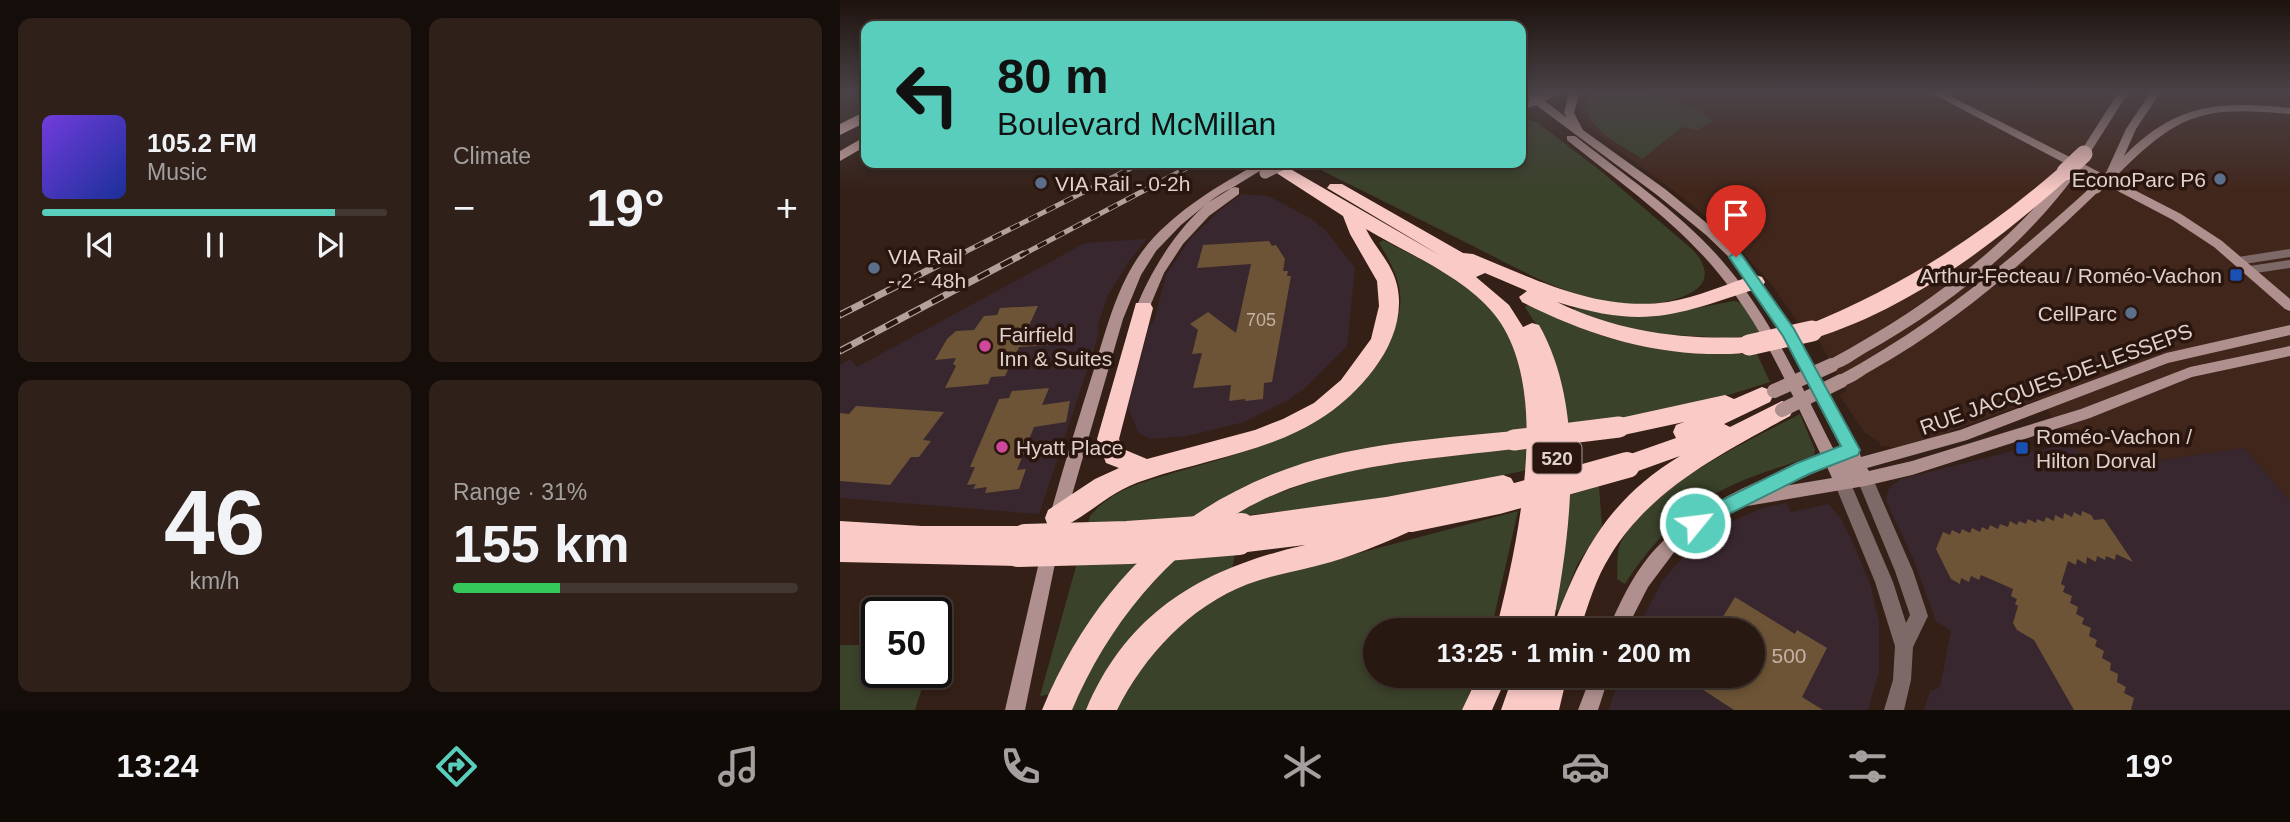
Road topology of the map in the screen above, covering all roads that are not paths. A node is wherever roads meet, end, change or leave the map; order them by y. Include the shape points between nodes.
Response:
1 (1559, 126) edge
2 (1567, 126) edge
3 (1579, 126) edge
4 (2001, 126) edge
5 (2104, 126) edge
6 (2133, 126) edge
7 (2167, 126) edge
8 (861, 143) edge
9 (1604, 150) junction
10 (2084, 154) joint
11 (840, 157) edge
12 (1263, 168) edge
13 (1264, 168) edge
14 (1267, 168) edge
15 (1300, 168) edge
16 (2112, 172) junction
17 (2067, 173) junction
18 (1350, 212) junction
19 (1450, 253) junction
20 (2290, 253) edge
21 (2238, 261) junction
22 (2290, 264) edge
23 (2249, 271) junction
24 (1481, 274) junction
25 (1746, 285) junction
26 (2290, 306) edge
27 (1143, 308) joint
28 (2290, 330) edge
29 (2290, 351) edge
30 (1773, 399) junction
31 (1852, 450) junction
32 (1626, 458) junction
33 (1147, 469) junction
34 (1837, 470) junction
35 (1862, 472) junction
36 (1740, 500) junction
37 (1057, 519) junction
38 (1411, 519) junction
39 (840, 532) edge
40 (1240, 534) junction
41 (1022, 546) junction
42 (840, 550) edge
43 (1512, 618) edge
44 (1540, 618) edge
45 (1569, 618) edge
46 (1623, 618) edge
47 (1904, 646) junction
48 (1489, 688) edge
49 (1492, 688) edge
50 (1523, 688) edge
51 (1550, 688) edge
52 (1596, 688) edge
53 (1015, 710) edge
54 (1056, 710) edge
55 (1101, 710) edge
56 (1477, 710) edge
57 (1487, 710) edge
58 (1516, 710) edge
59 (1544, 710) edge
60 (1588, 710) edge
61 (1894, 710) edge

1 - 25 street
2 - 9 street
3 - 9 street
4 - 21 street via 2152,203
5 - 10 street
6 - 16 street
7 - 16 street
8 - 11 main road
9 - 25 street via 1710,232 1736,257
10 - 17 highway, bridge
12 - 37 street via 1215,192 1182,218 1150,250 1134,275
13 - 27 street via 1191,226 1160,269
14 - 18 highway, 520
15 - 19 highway, 520
16 - 30 street, bridge via 1969,302 1900,349 1841,381
17 - 24 highway, bridge via 1942,268 1885,300 1812,331 1749,345 1679,345 1614,334
17 - 30 street, bridge via 2032,219 1962,285 1896,330
18 - 33 highway via 1360,237 1381,267 1389,297 1385,330 1365,366 1332,400 1284,429 1237,447
18 - 43 highway, 520 via 1471,283 1501,309 1522,341 1534,391 1537,462
19 - 24 highway, 520
19 - 25 highway via 1567,299 1615,310 1679,306
20 - 21 street
21 - 23 street
22 - 23 street
23 - 26 street
24 - 44 highway, 520 via 1531,328 1550,392 1557,452 1556,520
25 - 31 street via 1789,333
25 - 34 street
27 - 33 highway via 1108,439 1114,456
28 - 35 street, RUE JACQUES-DE-LESSEPS via 2166,358
29 - 35 street, RUE JACQUES-DE-LESSEPS via 2190,372 2064,421 1933,462
30 - 32 highway
30 - 45 highway via 1632,506 1600,547
30 - 54 highway, bridge via 1619,427 1345,463 1283,481 1227,506 1174,544 1132,585 1086,648
31 - 34 street
31 - 35 street
32 - 38 highway, bridge via 1510,498
32 - 40 highway
33 - 37 highway via 1108,483
34 - 35 street
34 - 36 street
34 - 36 street
34 - 47 street via 1884,582
35 - 47 street via 1919,616
36 - 46 street via 1695,523 1667,547 1644,576
37 - 53 street
38 - 40 highway via 1343,531
38 - 55 highway via 1340,548 1241,575 1197,598 1139,649
39 - 41 highway
40 - 41 highway, bridge via 1130,551
41 - 42 highway
47 - 61 street
48 - 56 highway
49 - 57 highway
50 - 58 highway
51 - 59 highway
52 - 60 street

